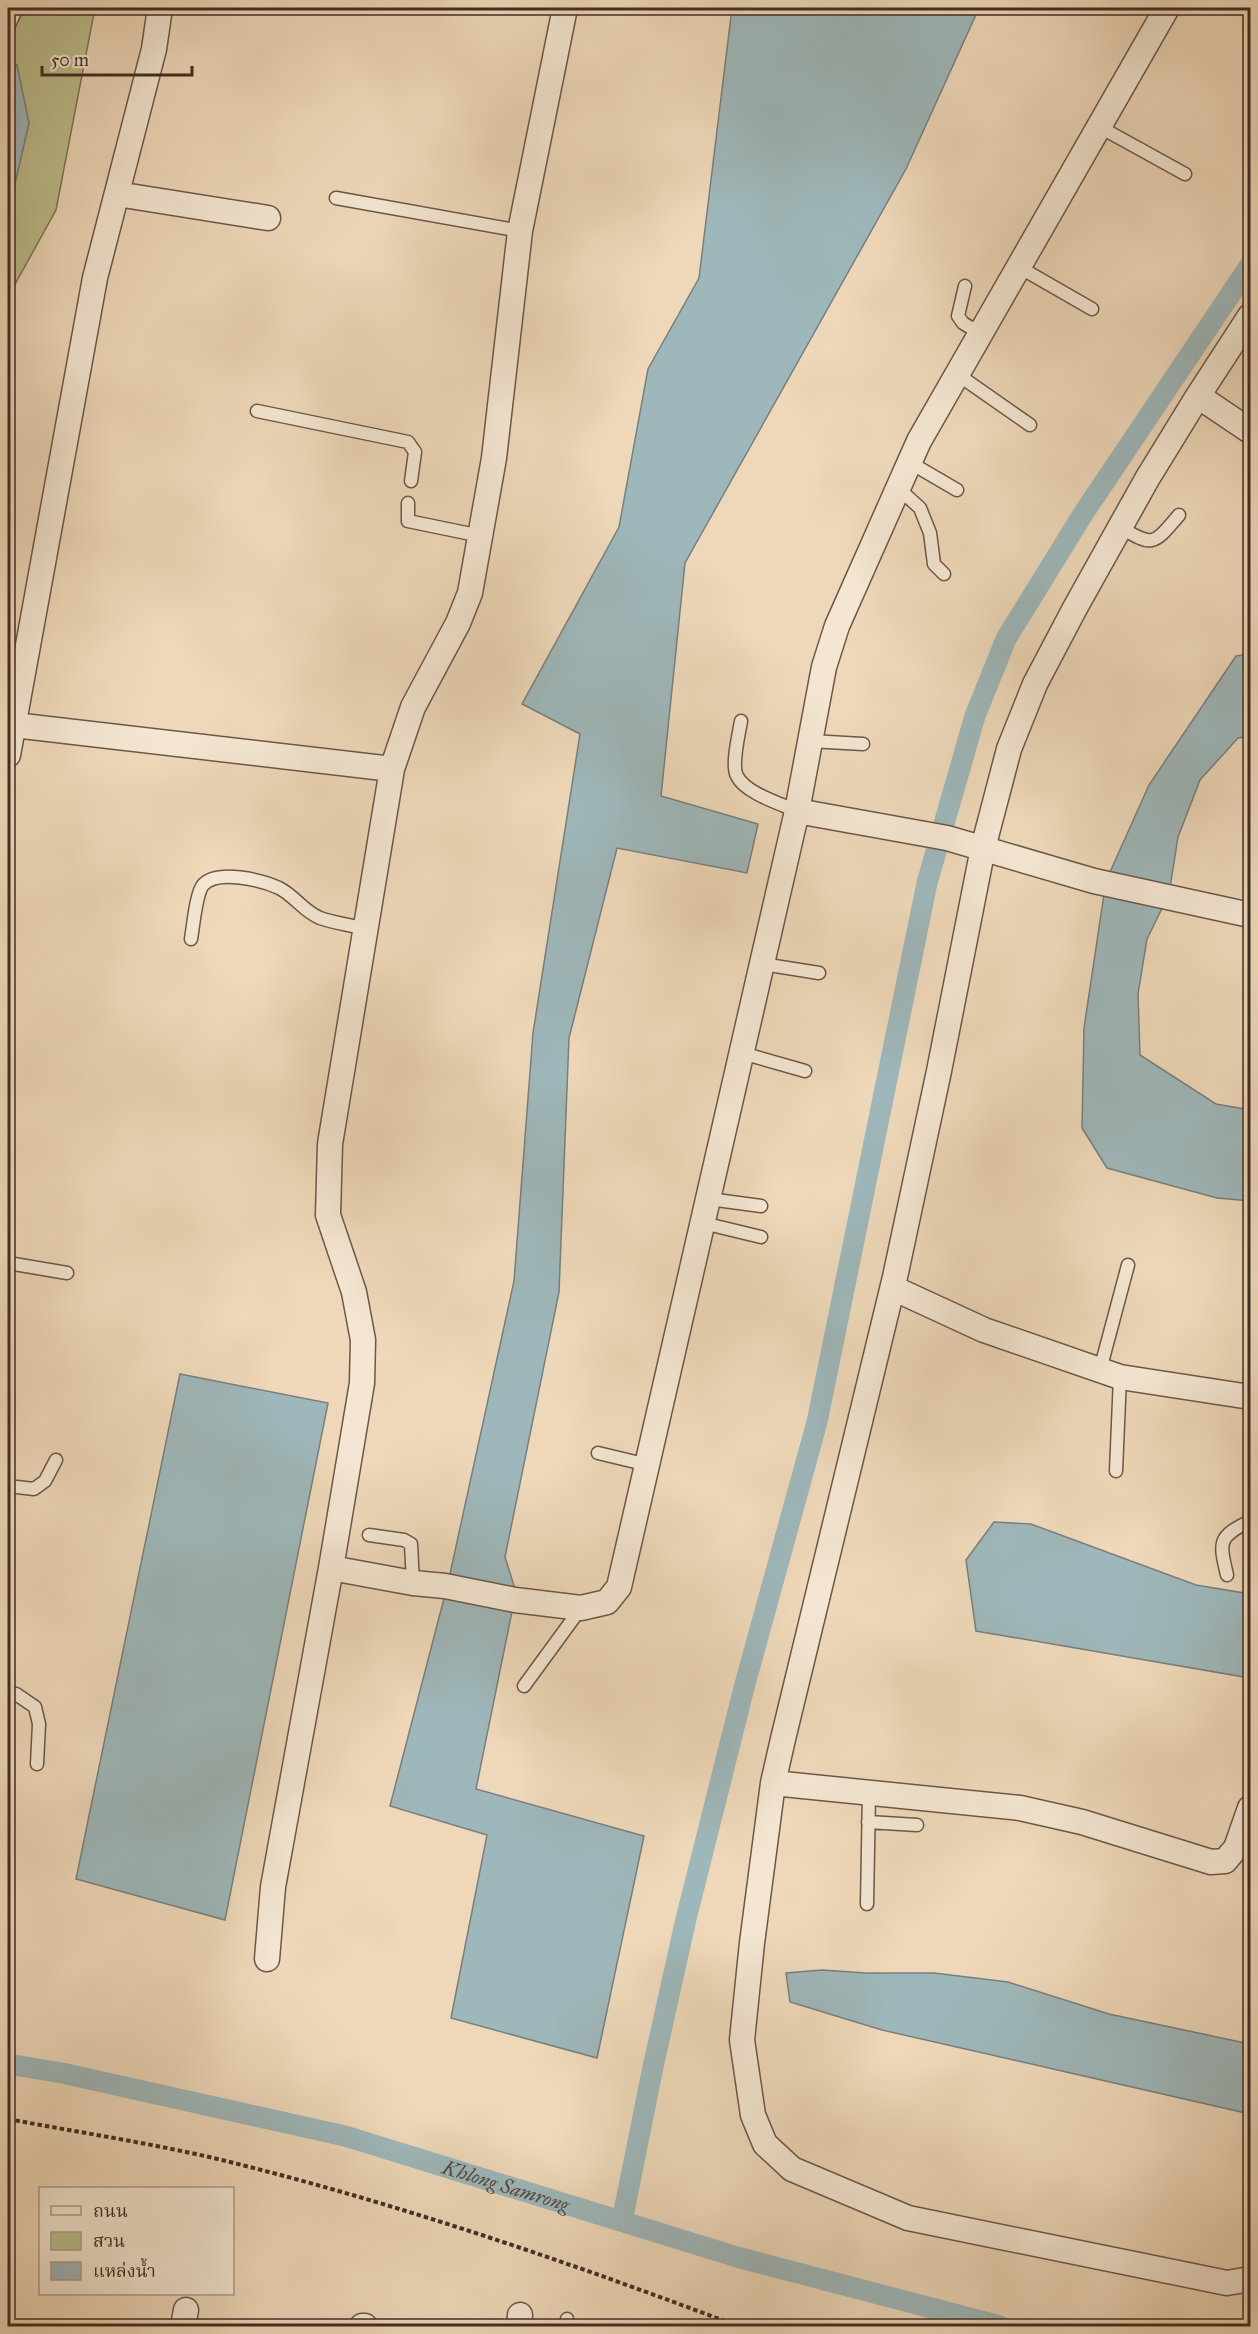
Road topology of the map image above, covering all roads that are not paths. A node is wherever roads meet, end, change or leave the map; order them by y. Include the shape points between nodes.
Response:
1 (17, 8) edge
2 (160, 8) edge
3 (565, 8) edge
4 (1167, 8) edge
5 (8, 27) edge
6 (1098, 126) junction
7 (1185, 174) dead end
8 (117, 194) junction
9 (336, 198) dead end
10 (268, 218) dead end
11 (520, 231) junction
12 (1019, 267) junction
13 (966, 286) dead end
14 (1092, 309) dead end
15 (1251, 316) edge
16 (981, 334) junction
17 (957, 374) junction
18 (1198, 396) junction
19 (257, 411) dead end
20 (1030, 426) dead end
21 (1251, 431) edge
22 (909, 462) junction
23 (411, 481) dead end
24 (898, 488) junction
25 (957, 490) dead end
26 (408, 503) dead end
27 (1179, 515) dead end
28 (1120, 527) junction
29 (481, 536) junction
30 (944, 574) dead end
31 (741, 721) dead end
32 (11, 726) edge
33 (810, 741) junction
34 (863, 744) dead end
35 (8, 755) edge
36 (392, 770) junction
37 (797, 811) junction
38 (983, 848) junction
39 (1251, 915) edge
40 (365, 929) junction
41 (191, 939) dead end
42 (762, 964) junction
43 (819, 973) dead end
44 (742, 1053) junction
45 (805, 1071) dead end
46 (709, 1199) junction
47 (761, 1206) dead end
48 (703, 1223) junction
49 (761, 1236) dead end
50 (8, 1263) edge
51 (1128, 1265) dead end
52 (67, 1273) dead end
53 (893, 1288) junction
54 (1110, 1373) junction
55 (1251, 1397) edge
56 (598, 1453) dead end
57 (56, 1460) dead end
58 (648, 1465) junction
59 (1116, 1471) dead end
60 (8, 1486) edge
61 (1251, 1521) edge
62 (369, 1535) dead end
63 (332, 1568) junction
64 (1227, 1575) dead end
65 (412, 1583) junction
66 (581, 1608) junction
67 (524, 1686) dead end
68 (8, 1692) edge
69 (37, 1764) dead end
70 (774, 1783) junction
71 (869, 1794) junction
72 (1251, 1808) edge
73 (868, 1822) junction
74 (917, 1826) dead end
75 (867, 1904) dead end
76 (267, 1959) dead end
77 (1251, 2279) edge

1 - 5 lane
2 - 8 street via 154,49
3 - 11 street
4 - 6 street
6 - 7 lane
6 - 12 street
8 - 10 street
8 - 32 street via 95,278
9 - 11 lane
11 - 29 street via 494,458
12 - 14 lane
12 - 16 street
13 - 16 lane via 958,316
15 - 18 street
16 - 17 street
17 - 20 lane
17 - 22 street
18 - 21 street
18 - 28 street
19 - 23 lane via 408,442 415,452
22 - 24 street
22 - 25 lane
24 - 30 lane via 920,508 930,533 934,564
24 - 33 street via 837,626 824,667
26 - 29 lane via 408,521
27 - 28 lane via 1158,539 1149,541 1140,540
28 - 38 street via 1035,684 1009,749
29 - 36 street via 470,593 413,707
31 - 37 lane via 736,776 753,791
32 - 35 street
32 - 36 street
33 - 34 lane
33 - 37 street
36 - 40 street
37 - 38 street
37 - 42 street
38 - 39 street via 1094,881
38 - 53 street
40 - 41 lane via 321,918 278,888 223,876 201,887
40 - 63 street via 330,1144 328,1215 354,1292 363,1340 362,1383
42 - 43 lane
42 - 44 street
44 - 45 lane
44 - 46 street
46 - 47 lane
46 - 48 street
48 - 49 lane
48 - 58 street
50 - 52 lane
51 - 54 lane
53 - 54 street via 984,1330
53 - 70 street
54 - 55 street
54 - 59 lane
56 - 58 lane
57 - 60 lane via 45,1481 34,1489
58 - 66 street via 620,1587 607,1602
61 - 64 lane via 1231,1530 1226,1537 1221,1549
62 - 65 lane via 411,1544
63 - 65 street
63 - 76 street via 273,1887
65 - 66 street
66 - 67 lane
68 - 69 lane via 35,1707 39,1724
70 - 71 street
70 - 77 street via 742,2040 753,2115 765,2144 792,2169 908,2218 1227,2283
71 - 72 street via 1020,1808 1082,1822 1211,1862 1225,1861 1236,1848
71 - 73 lane
73 - 74 lane
73 - 75 lane

